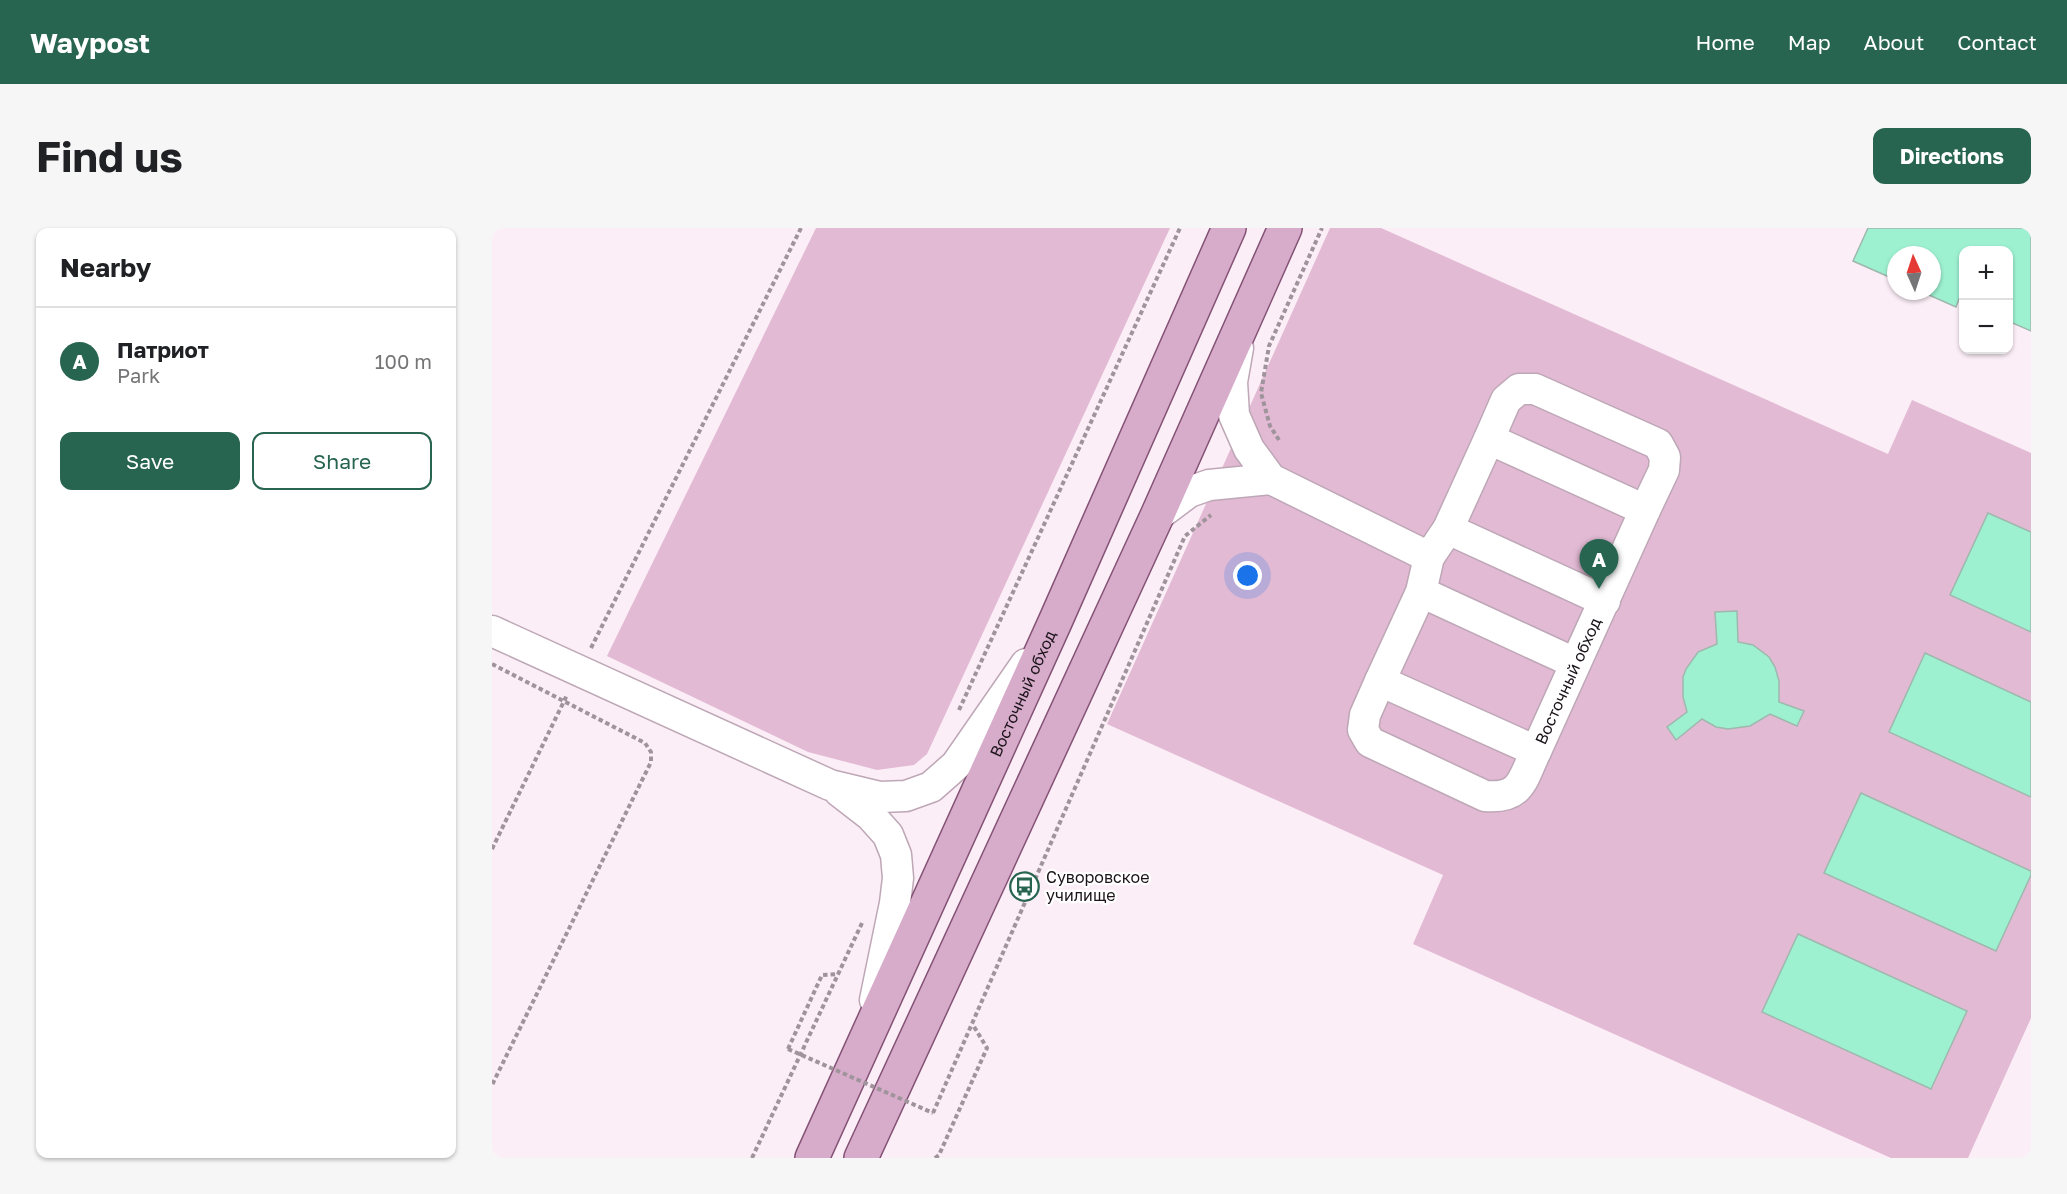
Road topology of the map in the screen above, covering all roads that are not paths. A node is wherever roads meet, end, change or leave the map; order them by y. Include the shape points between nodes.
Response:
1 (1229, 228) edge
2 (1285, 228) edge
3 (1242, 328) junction
4 (1489, 439) junction
5 (1271, 478) junction
6 (1645, 510) junction
7 (1157, 516) junction
8 (1448, 529) junction
9 (1429, 556) junction
10 (1421, 592) junction
11 (1605, 600) junction
12 (1054, 622) junction
13 (492, 631) edge
14 (1575, 663) junction
15 (1380, 681) junction
16 (1536, 751) junction
17 (830, 785) junction
18 (868, 1035) junction
19 (812, 1158) edge
20 (861, 1158) edge

1 - 12 main road, Восточный обход
2 - 3 main road
3 - 5 lane via 1232,382 1234,415 1249,449
3 - 7 main road
4 - 6 lane
4 - 6 lane, Восточный обход via 1506,400 1519,389 1546,393 1658,444 1665,457 1664,470
4 - 8 lane
5 - 7 lane via 1199,488
5 - 9 lane
6 - 11 lane, Восточный обход
7 - 20 main road
8 - 9 lane
8 - 11 lane
9 - 10 lane
10 - 14 lane
10 - 15 lane
11 - 14 lane, Восточный обход
12 - 17 lane via 956,765 930,787 906,796 880,797
12 - 18 main road, Восточный обход
13 - 17 lane
14 - 16 lane, Восточный обход
15 - 16 lane, Восточный обход
15 - 16 lane via 1365,715 1363,730 1371,742 1485,796 1502,797 1518,790
17 - 18 lane via 871,816 888,835 896,855 895,903
18 - 19 main road, Восточный обход

